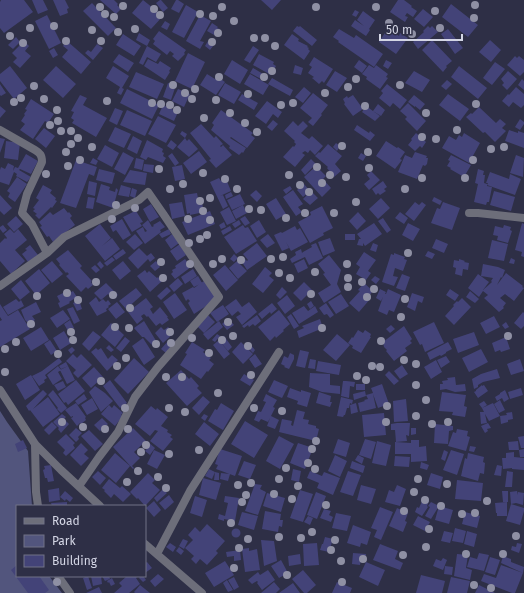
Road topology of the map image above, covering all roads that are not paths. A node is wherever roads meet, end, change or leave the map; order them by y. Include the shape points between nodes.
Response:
1 (0, 130) edge
2 (469, 213) dead end
3 (524, 218) edge
4 (47, 253) junction
5 (0, 286) edge
6 (279, 352) dead end
7 (0, 390) edge
8 (35, 444) junction
9 (79, 486) junction
10 (38, 505) edge
11 (99, 505) edge
12 (146, 545) edge
13 (157, 554) junction
14 (59, 577) edge
15 (70, 593) edge
16 (202, 593) edge

1 - 4 street via 35,150 42,157 22,213 32,224
2 - 3 street
4 - 5 street
4 - 9 street via 64,237 139,200 148,192 219,297 135,397 118,432
6 - 13 street via 190,491
7 - 8 street
8 - 9 street
8 - 10 street
9 - 11 street
12 - 13 street
13 - 16 street
14 - 15 street

